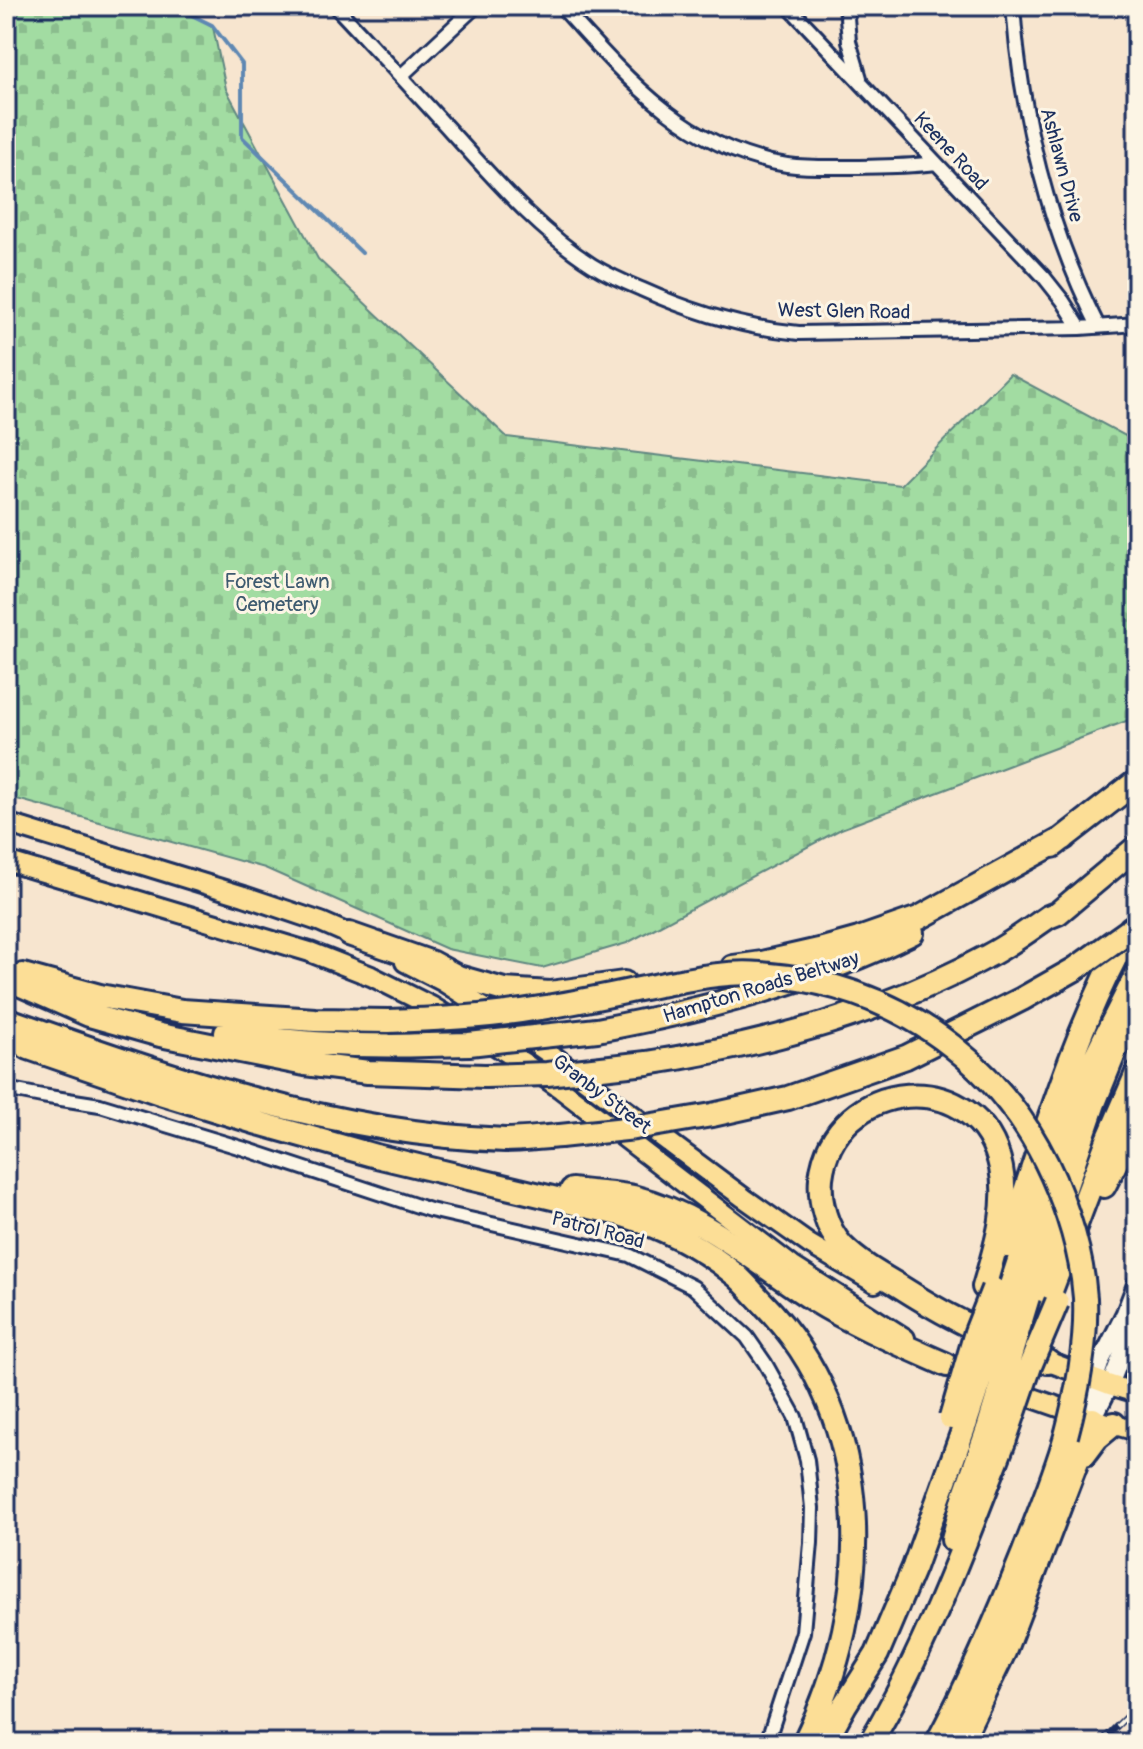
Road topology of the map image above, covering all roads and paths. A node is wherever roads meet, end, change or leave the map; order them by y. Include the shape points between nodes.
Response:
1 (335, 6) edge
2 (476, 6) edge
3 (561, 6) edge
4 (788, 6) edge
5 (846, 6) edge
6 (1013, 6) edge
7 (401, 76) junction
8 (863, 85) junction
9 (935, 163) junction
10 (1137, 324) edge
11 (1098, 326) junction
12 (1080, 328) junction
13 (1137, 781) edge
14 (6, 823) edge
15 (1064, 838) junction
16 (1137, 847) edge
17 (6, 861) edge
18 (1137, 917) edge
19 (1137, 925) edge
20 (349, 934) junction
21 (1137, 974) edge
22 (8, 977) edge
23 (1137, 995) edge
24 (6, 1019) edge
25 (6, 1034) edge
26 (1137, 1073) edge
27 (6, 1089) edge
28 (1137, 1121) edge
29 (495, 1183) junction
30 (1137, 1282) edge
31 (1020, 1295) junction
32 (1137, 1316) edge
33 (1039, 1364) junction
34 (947, 1365) junction
35 (1102, 1382) junction
36 (1137, 1393) edge
37 (1096, 1419) junction
38 (958, 1420) junction
39 (1137, 1431) edge
40 (996, 1434) junction
41 (765, 1743) edge
42 (804, 1743) edge
43 (824, 1743) edge
44 (870, 1743) edge
45 (937, 1743) edge
46 (960, 1743) edge

1 - 7 street, West Glen Road
2 - 7 street
3 - 9 street via 660,108 730,149 813,167
4 - 8 street, Keene Road
5 - 8 street via 849,41
6 - 11 street, Ashlawn Drive via 1021,82 1045,190 1067,258
7 - 12 street, West Glen Road via 515,202 570,249 617,279 690,310 799,333
8 - 9 street, Keene Road
9 - 12 street, Keene Road via 1044,277
10 - 11 street, West Glen Road
11 - 12 street, West Glen Road
13 - 15 highway, Hampton Roads Beltway
14 - 20 main road, Granby Street
15 - 20 highway via 919,918 859,939 762,963 565,991 519,992 481,984
15 - 22 highway, Hampton Roads Beltway, bridge via 931,924 828,971 718,1004 597,1030 469,1044 298,1043 98,1007
16 - 22 highway, bridge via 1058,913 947,977 847,1018 755,1043 647,1063 485,1076 305,1064 89,1015
17 - 34 main road, Granby Street via 310,952 431,1006 561,1089 792,1266
18 - 31 highway via 1078,1040
19 - 24 highway, bridge via 1075,969 906,1057 788,1098 635,1128 560,1136 507,1140 345,1121 198,1083
20 - 33 main road, Granby Street via 481,1006 809,1244 903,1301
21 - 31 highway via 1072,1106 1052,1160
22 - 45 highway, bridge via 182,1011 389,1021 539,1009 686,980 759,973 830,984 889,1007 949,1043 992,1083 1027,1127 1060,1191 1083,1272 1085,1301 1079,1386 1049,1489 998,1615
23 - 31 highway
25 - 29 highway via 29,1048 244,1119
26 - 31 highway via 1108,1140
27 - 41 street, Patrol Road via 100,1105 430,1210 629,1255 693,1287 747,1337 765,1363 795,1417 807,1460 812,1508 803,1632
28 - 31 highway via 1083,1233
29 - 34 highway via 632,1197 664,1208 720,1234 844,1317
29 - 42 highway via 650,1223 695,1247 738,1277 781,1320 813,1369 837,1422 850,1472 854,1560 837,1655
30 - 35 main road via 1101,1361
31 - 33 highway, bridge
31 - 33 highway via 998,1240 1001,1168 996,1151 966,1110 929,1096 904,1095 882,1100 846,1124 823,1165 820,1192 841,1245 860,1262
31 - 38 highway, bridge
31 - 38 highway, bridge via 976,1332
31 - 40 highway, bridge
32 - 35 main road
33 - 35 main road, Granby Street
33 - 40 highway, bridge
34 - 37 main road, Granby Street
35 - 36 main road, Granby Street
35 - 37 main road
37 - 39 main road, Granby Street
37 - 46 highway via 1097,1438 1074,1468 1004,1652
38 - 43 highway via 898,1580
40 - 44 highway via 965,1494 932,1623

